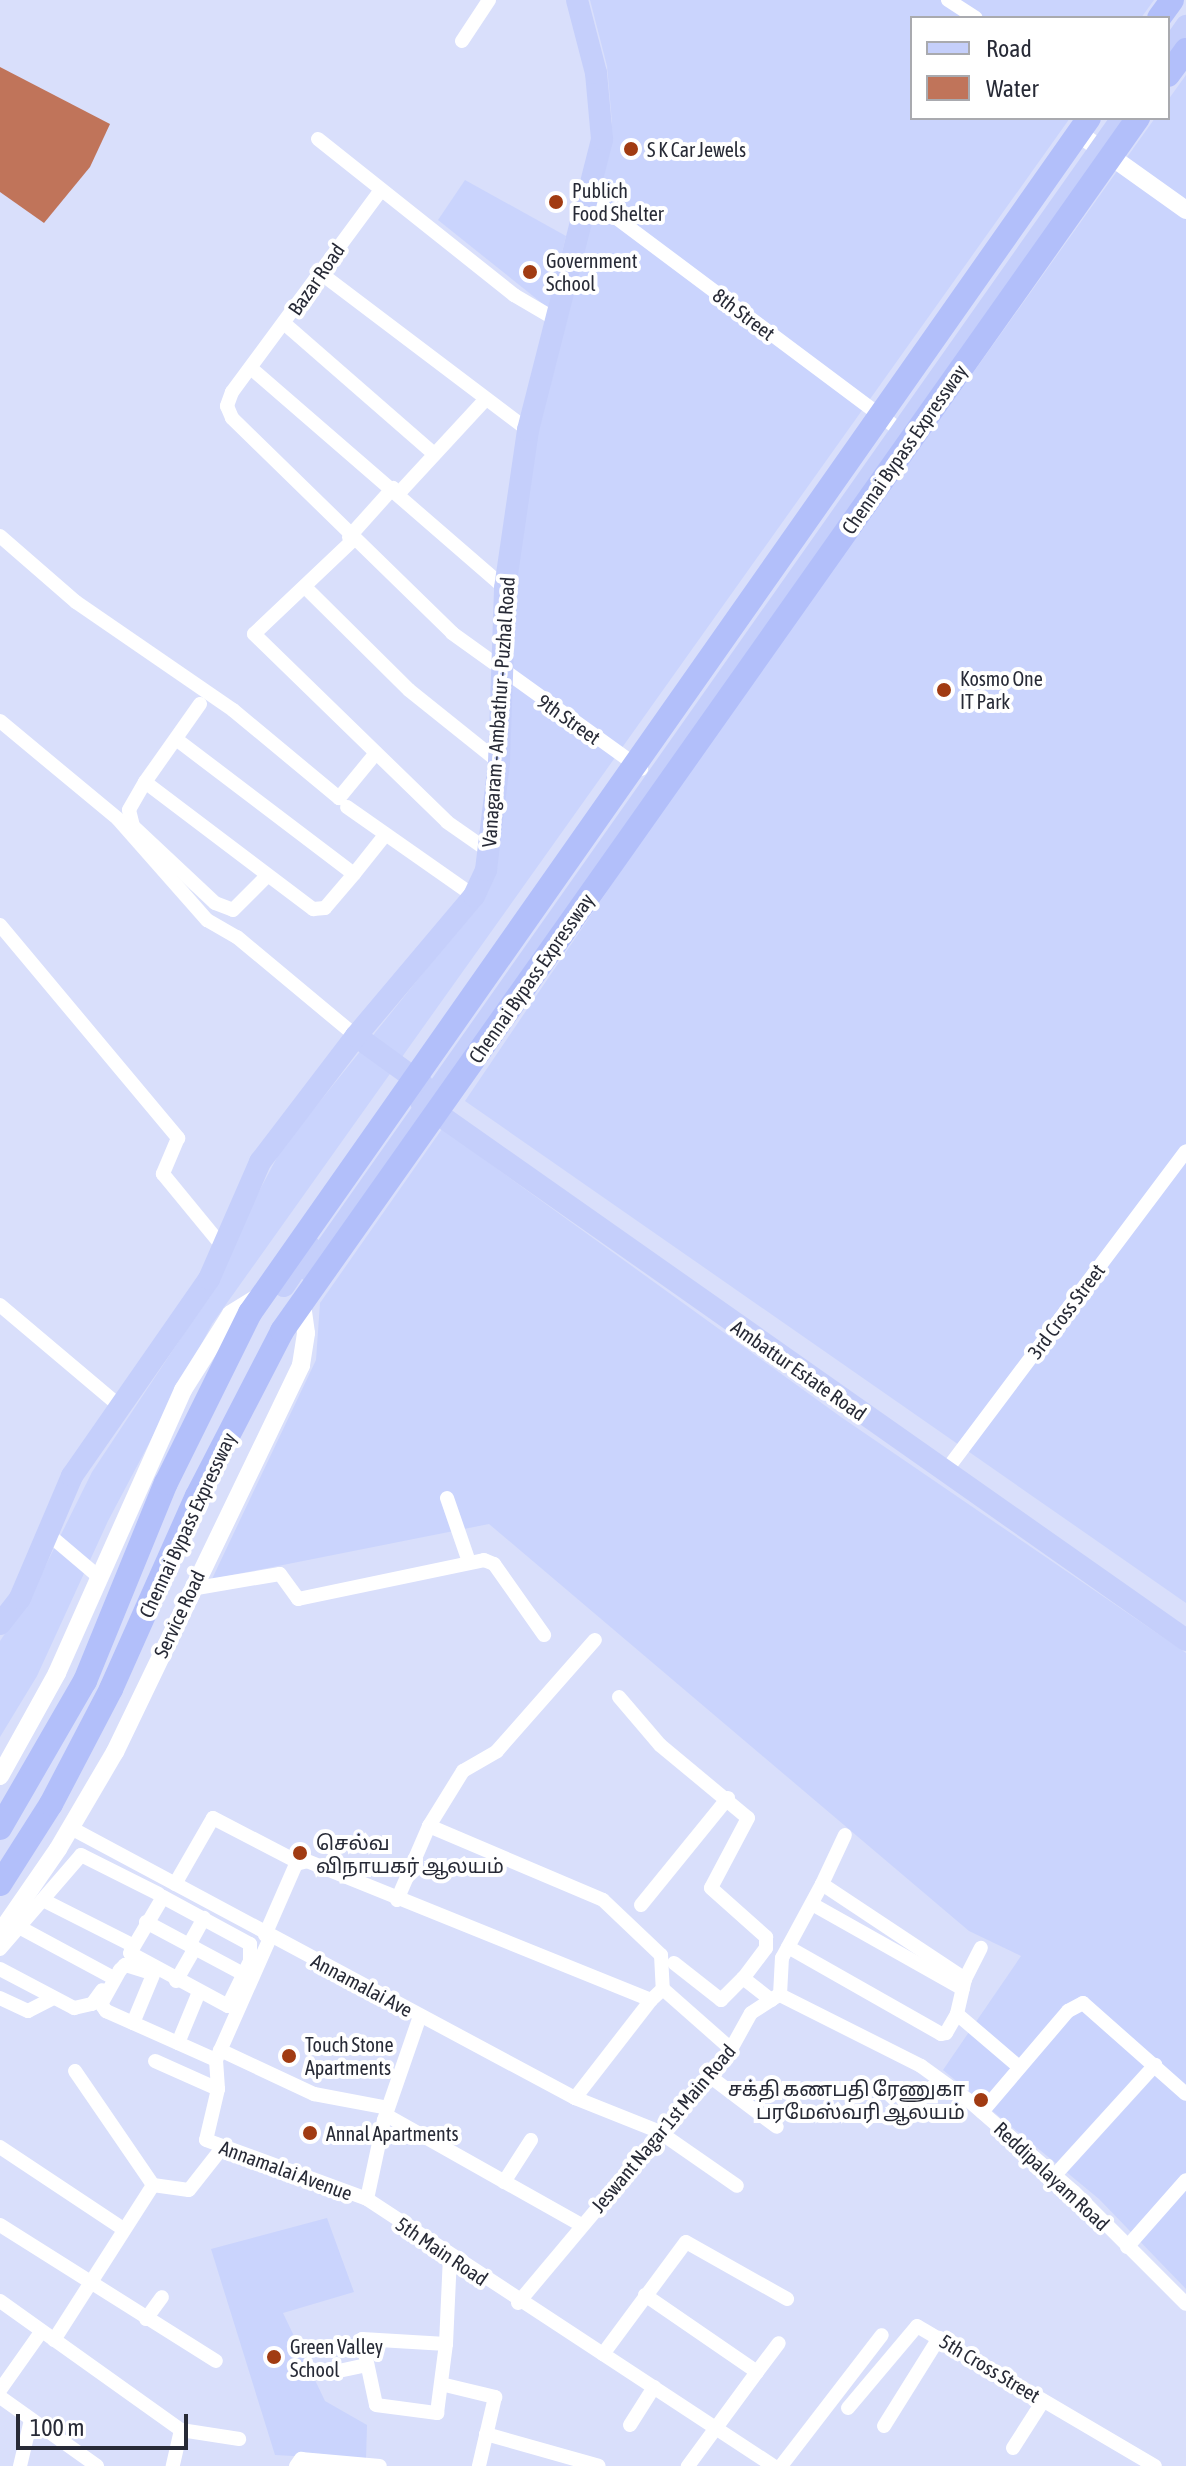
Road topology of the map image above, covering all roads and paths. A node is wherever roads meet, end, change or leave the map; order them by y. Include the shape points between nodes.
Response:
1 (489, 0) edge
2 (577, 0) edge
3 (948, 0) edge
4 (973, 16) edge
5 (1186, 26) edge
6 (462, 41) dead end
7 (1170, 49) edge
8 (1186, 50) edge
9 (1170, 72) edge
10 (1118, 120) edge
11 (1137, 120) edge
12 (1091, 135) edge
13 (318, 139) dead end
14 (381, 190) junction
15 (587, 196) junction
16 (1186, 210) edge
17 (319, 272) junction
18 (553, 318) junction
19 (285, 324) junction
20 (252, 369) junction
21 (484, 401) junction
22 (894, 427) junction
23 (528, 430) junction
24 (433, 453) junction
25 (396, 490) junction
26 (0, 536) edge
27 (350, 539) junction
28 (305, 587) junction
29 (505, 588) junction
30 (498, 669) junction
31 (200, 704) dead end
32 (0, 721) edge
33 (176, 739) junction
34 (376, 753) junction
35 (499, 762) junction
36 (646, 773) junction
37 (145, 782) junction
38 (347, 807) dead end
39 (385, 835) junction
40 (490, 852) junction
41 (354, 874) junction
42 (267, 876) junction
43 (474, 896) junction
44 (0, 925) edge
45 (356, 1036) junction
46 (423, 1094) junction
47 (1186, 1151) edge
48 (223, 1247) junction
49 (289, 1290) junction
50 (0, 1305) edge
51 (123, 1409) junction
52 (948, 1468) junction
53 (447, 1498) dead end
54 (47, 1533) junction
55 (469, 1562) junction
56 (100, 1578) junction
57 (191, 1589) junction
58 (0, 1624) edge
59 (1186, 1626) edge
60 (544, 1635) dead end
61 (595, 1640) dead end
62 (1186, 1640) edge
63 (619, 1697) dead end
64 (0, 1776) edge
65 (728, 1798) junction
66 (429, 1826) junction
67 (0, 1828) edge
68 (71, 1828) junction
69 (845, 1835) dead end
70 (93, 1840) junction
71 (81, 1855) junction
72 (298, 1862) junction
73 (0, 1884) edge
74 (822, 1884) junction
75 (167, 1886) junction
76 (43, 1900) junction
77 (397, 1900) junction
78 (812, 1904) junction
79 (641, 1905) dead end
80 (204, 1918) junction
81 (146, 1922) junction
82 (19, 1927) junction
83 (0, 1933) edge
84 (268, 1936) junction
85 (130, 1944) junction
86 (192, 1946) junction
87 (788, 1947) junction
88 (981, 1948) dead end
89 (0, 1949) edge
90 (674, 1963) dead end
91 (0, 1969) edge
92 (153, 1975) junction
93 (110, 1976) junction
94 (247, 1976) junction
95 (743, 1978) junction
96 (176, 1981) junction
97 (964, 1984) junction
98 (663, 1989) junction
99 (197, 1997) junction
100 (776, 1997) junction
101 (0, 1998) edge
102 (54, 1998) junction
103 (651, 2000) junction
104 (230, 2014) junction
105 (957, 2014) junction
106 (420, 2016) junction
107 (133, 2023) junction
108 (178, 2043) junction
109 (731, 2049) junction
110 (215, 2055) junction
111 (155, 2061) dead end
112 (1155, 2065) junction
113 (1019, 2067) junction
114 (75, 2071) dead end
115 (708, 2075) junction
116 (218, 2089) junction
117 (1186, 2094) edge
118 (575, 2098) junction
119 (387, 2112) junction
120 (982, 2112) junction
121 (777, 2127) dead end
122 (658, 2131) junction
123 (531, 2140) dead end
124 (0, 2147) edge
125 (222, 2148) junction
126 (1055, 2175) junction
127 (1186, 2180) edge
128 (504, 2182) junction
129 (153, 2185) junction
130 (737, 2186) dead end
131 (367, 2199) junction
132 (0, 2225) edge
133 (581, 2225) junction
134 (122, 2228) junction
135 (1127, 2247) junction
136 (450, 2255) junction
137 (87, 2283) junction
138 (645, 2295) junction
139 (162, 2297) dead end
140 (787, 2299) dead end
141 (0, 2301) edge
142 (518, 2303) junction
143 (1186, 2304) edge
144 (146, 2319) junction
145 (882, 2335) dead end
146 (47, 2336) junction
147 (939, 2338) junction
148 (779, 2343) dead end
149 (446, 2344) junction
150 (603, 2354) junction
151 (216, 2361) dead end
152 (367, 2365) junction
153 (334, 2372) dead end
154 (757, 2372) junction
155 (441, 2384) junction
156 (654, 2387) junction
157 (0, 2390) edge
158 (0, 2397) edge
159 (1043, 2401) junction
160 (848, 2408) dead end
161 (31, 2420) junction
162 (630, 2425) dead end
163 (884, 2426) dead end
164 (715, 2427) junction
165 (181, 2430) junction
166 (486, 2434) junction
167 (239, 2439) dead end
168 (1013, 2448) dead end
169 (20, 2466) edge
170 (97, 2466) edge
171 (173, 2466) edge
172 (296, 2466) edge
173 (380, 2466) edge
174 (479, 2466) edge
175 (599, 2466) edge
176 (688, 2466) edge
177 (773, 2466) edge
178 (781, 2466) edge
179 (1155, 2466) edge

1 - 6 street
2 - 15 main road, Vanagaram - Ambathur - Puzhal Road via 603,115
3 - 4 street
5 - 7 main road
8 - 9 highway
10 - 12 main road
11 - 73 highway, Chennai Bypass Expressway via 282,1331 197,1496 111,1689 51,1804
12 - 16 street
12 - 22 main road
12 - 67 highway, Chennai Bypass Expressway via 250,1313 166,1483 85,1681
13 - 14 street
14 - 17 street, Bazar Road
14 - 18 street via 514,295
15 - 18 main road, Vanagaram - Ambathur - Puzhal Road
15 - 22 street, 8th Street
17 - 19 street, Bazar Road
17 - 21 street
18 - 23 main road, Vanagaram - Ambathur - Puzhal Road
19 - 20 street, Bazar Road
19 - 24 street
20 - 25 street
20 - 27 street, Bazar Road via 232,392 227,406 232,418
21 - 23 street
21 - 24 street
22 - 36 main road
23 - 29 main road, Vanagaram - Ambathur - Puzhal Road
24 - 25 street
25 - 27 street
25 - 29 street
26 - 34 street via 76,602 233,710 339,798
27 - 28 street
27 - 30 street, 9th Street
28 - 34 street via 254,634
28 - 35 street via 409,690
29 - 30 main road, Vanagaram - Ambathur - Puzhal Road
30 - 35 main road, Vanagaram - Ambathur - Puzhal Road
30 - 36 street, 9th Street
31 - 33 street
32 - 45 street via 118,819 207,920 237,937
33 - 37 street
33 - 41 street
34 - 40 street via 447,822
35 - 40 main road, Vanagaram - Ambathur - Puzhal Road
36 - 46 main road
37 - 42 street
37 - 42 street via 129,810 133,826 215,903 233,910
38 - 39 street
39 - 41 street
39 - 43 street
40 - 43 main road, Vanagaram - Ambathur - Puzhal Road
41 - 42 street via 319,911
43 - 45 main road, Vanagaram - Ambathur - Puzhal Road
44 - 48 street via 178,1138 163,1174
45 - 46 main road, Ambattur Estate Road
45 - 48 main road, Vanagaram - Ambathur - Puzhal Road via 260,1162
46 - 49 main road
46 - 52 main road, Ambattur Estate Road
47 - 52 street, 3rd Cross Street
48 - 51 main road, Vanagaram - Ambathur - Puzhal Road via 209,1279
49 - 56 street via 238,1309 223,1327 183,1390
49 - 57 street, Service Road via 303,1301 301,1365
50 - 51 street
51 - 54 main road, Vanagaram - Ambathur - Puzhal Road via 72,1476
52 - 59 main road, Ambattur Estate Road
52 - 62 main road, Ambattur Estate Road
53 - 55 street
54 - 56 street
54 - 58 main road, Vanagaram - Ambathur - Puzhal Road via 20,1598
55 - 57 street via 298,1599 280,1574
55 - 60 street via 494,1564
56 - 64 street via 57,1673
57 - 68 street, Service Road via 115,1752
61 - 66 street via 497,1751 463,1771
63 - 65 street via 660,1745
65 - 79 street
65 - 95 street via 745,1813 747,1823 711,1888 768,1940
66 - 77 street
66 - 98 street via 584,1887 603,1900 661,1955
68 - 70 street, Annamalai Ave
68 - 83 street, Service Road
69 - 74 street
70 - 71 street
70 - 75 street, Annamalai Ave
71 - 75 street
71 - 76 street
72 - 75 street via 213,1818
72 - 77 street via 307,1861
72 - 84 street
74 - 78 street
74 - 97 street
75 - 84 street, Annamalai Ave
75 - 85 street
76 - 82 street
76 - 85 street
77 - 103 street
78 - 87 street
78 - 97 street
80 - 81 street via 163,1897
80 - 86 street
80 - 94 street via 250,1944
81 - 86 street
81 - 96 street via 130,1953
82 - 89 street
82 - 93 street
84 - 94 street
84 - 106 street, Annamalai Ave
85 - 93 street
86 - 94 street
86 - 96 street
87 - 100 street
87 - 105 street via 941,2034
88 - 97 street
90 - 95 street via 721,2000
91 - 102 street
92 - 99 street
92 - 107 street
92 - 107 street via 125,1965 101,2004
93 - 102 street via 92,2004 74,2008
94 - 96 street via 228,2006
94 - 104 street
95 - 100 street, Reddipalayam Road
97 - 105 street
98 - 103 street
98 - 109 street
99 - 104 street
99 - 108 street
100 - 109 street, Jeswant Nagar 1st Main Road via 751,2013
100 - 120 street, Reddipalayam Road via 921,2066
101 - 102 street via 28,2011
103 - 118 street
104 - 110 street
105 - 113 street
106 - 118 street, Annamalai Ave
106 - 119 street
107 - 108 street
108 - 110 street
109 - 115 street, Jeswant Nagar 1st Main Road
110 - 116 street
110 - 119 street via 314,2094
111 - 116 street
112 - 113 street via 1083,2003 1068,2011
112 - 117 street
112 - 126 street
113 - 120 street
114 - 129 street
115 - 121 street
115 - 122 street, Jeswant Nagar 1st Main Road
116 - 125 street, Annamalai Avenue via 206,2140
118 - 122 street, Annamalai Ave
119 - 128 street
119 - 131 street
120 - 126 street, Reddipalayam Road
122 - 130 street, Annamalai Ave
122 - 133 street, Jeswant Nagar 1st Main Road
123 - 128 street
124 - 134 street
125 - 129 street via 189,2190
125 - 131 street, Annamalai Avenue
126 - 135 street, Reddipalayam Road
127 - 135 street
128 - 133 street
129 - 134 street
131 - 136 street, 5th Main Road
132 - 137 street
133 - 142 street, Jeswant Nagar 1st Main Road
134 - 137 street
135 - 143 street, Reddipalayam Road
136 - 142 street, 5th Main Road
136 - 149 street
137 - 144 street
137 - 146 street
138 - 140 street via 690,2241
138 - 150 street
138 - 154 street
139 - 144 street
141 - 146 street
142 - 150 street, 5th Main Road
144 - 151 street
145 - 178 street
146 - 157 street
146 - 165 street
147 - 159 street, 5th Cross Street
147 - 160 street, 5th Cross Street via 913,2328
147 - 163 street
148 - 154 street
149 - 152 street via 362,2339
149 - 155 street
150 - 156 street, 5th Main Road
152 - 153 street
152 - 155 street via 376,2405 437,2413
154 - 164 street
155 - 166 street via 495,2397
156 - 162 street
156 - 164 street, 5th Main Road
158 - 161 street
159 - 168 street
159 - 179 street, 5th Cross Street
161 - 169 street
161 - 170 street
164 - 176 street
164 - 177 street, 5th Main Road
165 - 167 street
165 - 171 street
166 - 174 street
166 - 175 street
172 - 173 street via 301,2459

